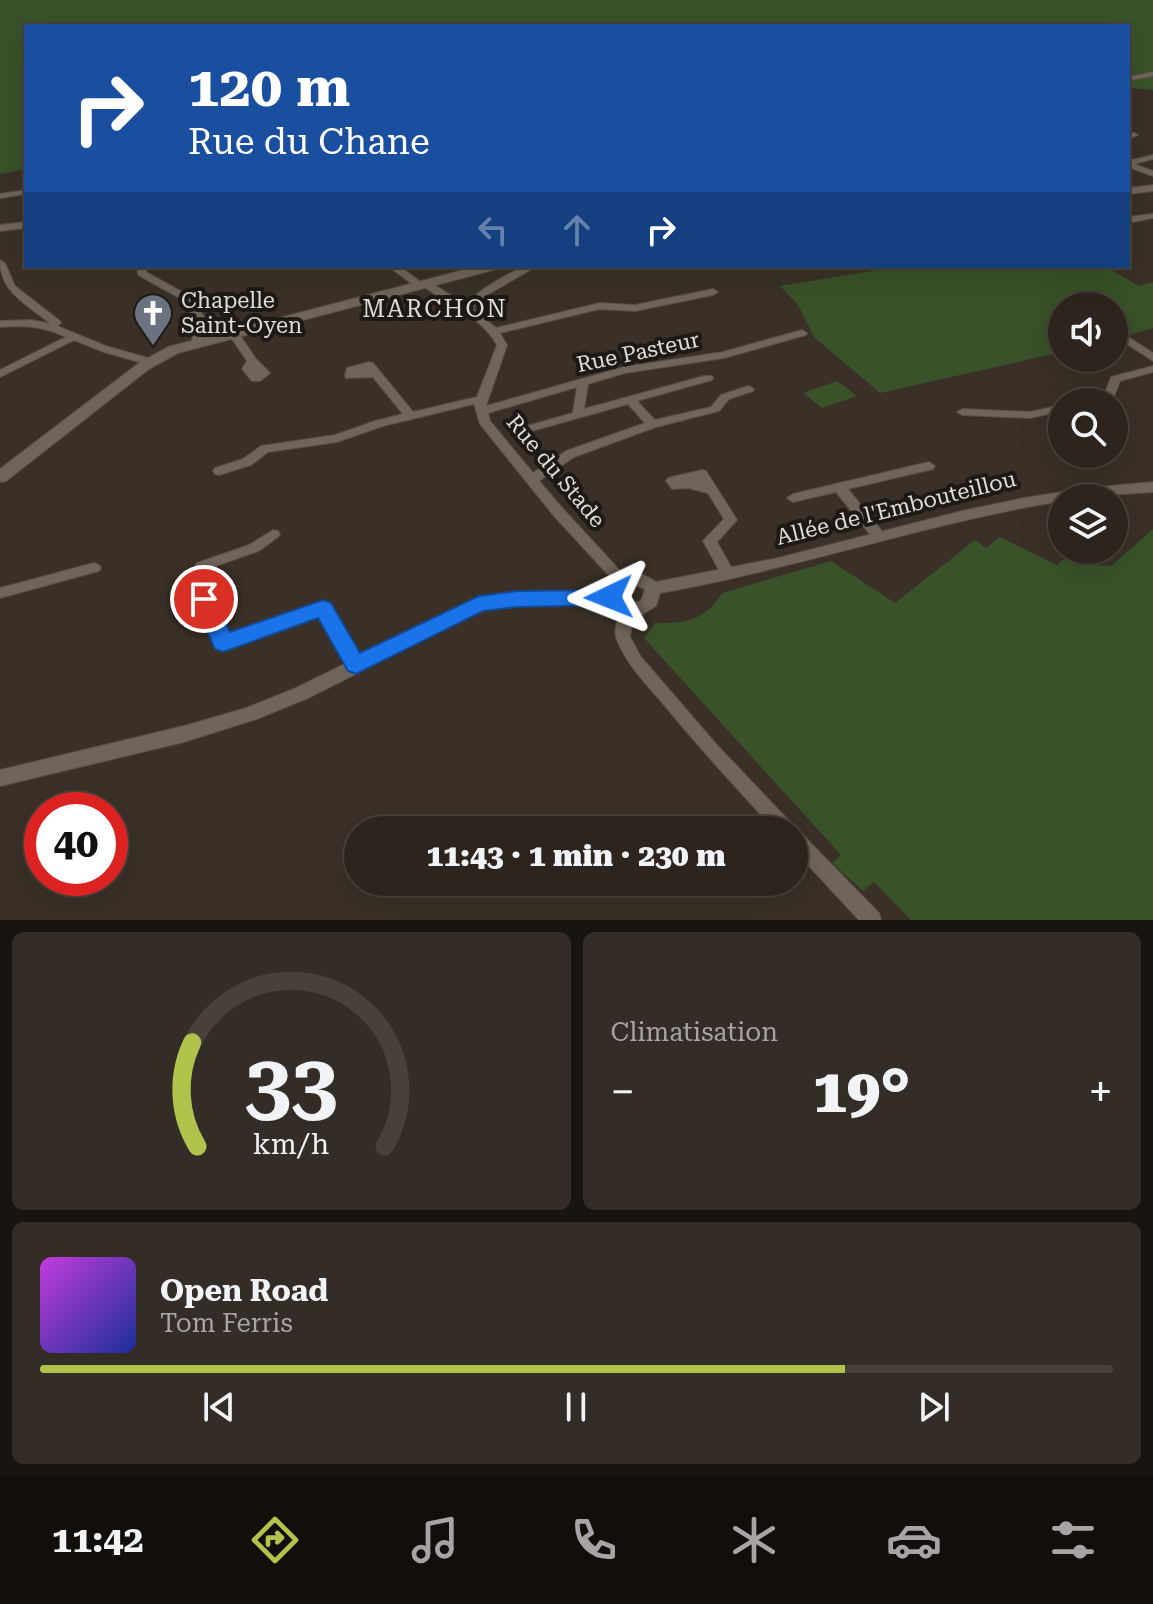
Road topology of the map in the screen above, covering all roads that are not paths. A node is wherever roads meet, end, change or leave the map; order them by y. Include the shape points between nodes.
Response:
1 (1153, 74) edge
2 (1132, 78) edge
3 (1152, 85) edge
4 (1153, 157) edge
5 (1130, 163) edge
6 (1130, 164) edge
7 (1153, 174) edge
8 (1153, 188) edge
9 (1130, 191) edge
10 (24, 192) edge
11 (0, 196) edge
12 (1153, 216) edge
13 (1130, 220) edge
14 (24, 225) edge
15 (0, 228) edge
16 (0, 263) edge
17 (142, 268) edge
18 (396, 268) edge
19 (485, 268) edge
20 (528, 268) edge
21 (422, 284) junction
22 (713, 292) dead end
23 (468, 307) junction
24 (0, 324) edge
25 (62, 328) junction
26 (496, 331) junction
27 (233, 333) junction
28 (802, 333) dead end
29 (75, 336) junction
30 (1128, 340) edge
31 (197, 343) junction
32 (1153, 358) edge
33 (252, 361) dead end
34 (150, 362) junction
35 (1153, 369) edge
36 (0, 374) edge
37 (377, 374) dead end
38 (708, 378) dead end
39 (583, 383) junction
40 (1112, 388) edge
41 (749, 389) dead end
42 (631, 401) junction
43 (482, 405) junction
44 (1048, 411) edge
45 (963, 412) dead end
46 (578, 415) junction
47 (410, 416) junction
48 (652, 424) junction
49 (517, 432) dead end
50 (929, 466) dead end
51 (219, 471) dead end
52 (0, 477) edge
53 (533, 479) junction
54 (1153, 487) edge
55 (840, 488) junction
56 (713, 490) dead end
57 (793, 498) dead end
58 (273, 534) dead end
59 (878, 535) junction
60 (94, 568) dead end
61 (728, 574) junction
62 (619, 578) junction
63 (653, 588) junction
64 (0, 593) edge
65 (609, 597) junction
66 (633, 610) junction
67 (356, 665) junction
68 (0, 778) edge
69 (773, 816) edge
70 (808, 853) edge
71 (872, 920) edge

1 - 2 street
2 - 3 street
4 - 5 street
6 - 7 street
8 - 9 main road
10 - 11 street
12 - 13 street
14 - 15 street
16 - 25 street via 11,287
17 - 31 street via 141,273 181,295 199,316
18 - 21 street
19 - 21 main road
20 - 23 street
21 - 23 street
21 - 27 main road
22 - 26 street via 635,308 600,306
23 - 26 street
24 - 25 street via 39,321
25 - 29 street
26 - 43 street via 502,345
27 - 31 main road
27 - 33 street
28 - 39 street, Rue Pasteur via 724,355 624,370
29 - 34 street
29 - 36 street
30 - 32 street
31 - 34 main road
34 - 52 main road
35 - 40 street via 1115,379
37 - 47 street
38 - 42 street
39 - 43 street, Rue Pasteur
39 - 46 street
41 - 48 street via 725,397 715,409
42 - 46 street
42 - 48 street
43 - 47 street, Rue Pasteur
43 - 53 street, Rue du Stade via 484,422
44 - 45 street
46 - 49 street
47 - 51 street, Rue Pasteur via 329,440 265,449
48 - 53 street via 570,454
50 - 55 street
53 - 62 street, Rue du Stade
54 - 59 street, Allée de l'Embouteillou via 1019,502
55 - 57 street
55 - 59 street
56 - 61 street via 731,520 710,541
58 - 67 street via 254,548 202,566 194,577 223,643 323,608
59 - 61 street, Allée de l'Embouteillou
60 - 64 street
61 - 63 street, Allée de l'Embouteillou
62 - 63 street via 639,578
62 - 65 street via 608,590
63 - 66 street via 650,602
65 - 66 street
65 - 67 street via 479,604
66 - 69 street via 626,616 623,637 636,661
67 - 68 street via 250,714
70 - 71 street

